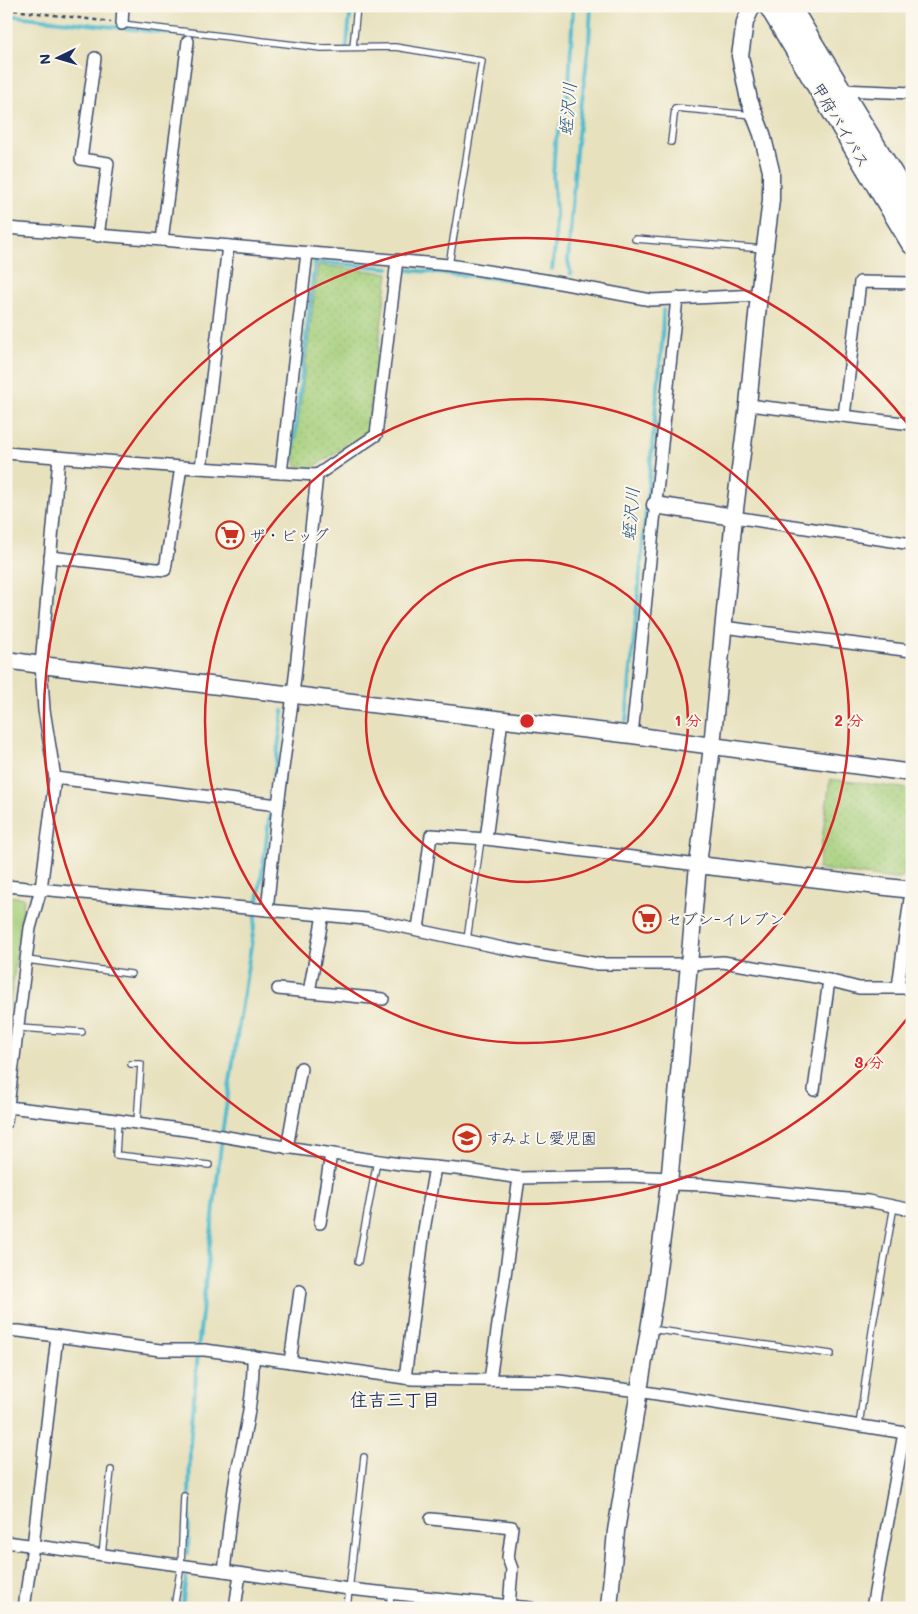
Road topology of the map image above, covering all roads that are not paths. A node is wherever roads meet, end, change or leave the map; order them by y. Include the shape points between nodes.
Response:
1 (123, 6) edge
2 (357, 6) edge
3 (752, 6) edge
4 (770, 6) edge
5 (789, 6) edge
6 (122, 24) joint
7 (188, 41) dead end
8 (354, 47) junction
9 (95, 58) dead end
10 (841, 90) junction
11 (912, 93) edge
12 (755, 116) junction
13 (671, 142) dead end
14 (912, 207) edge
15 (6, 228) edge
16 (98, 236) junction
17 (635, 239) dead end
18 (162, 240) junction
19 (912, 243) edge
20 (228, 246) junction
21 (764, 249) junction
22 (306, 252) junction
23 (397, 260) junction
24 (448, 265) junction
25 (912, 283) edge
26 (759, 295) junction
27 (677, 298) junction
28 (748, 405) junction
29 (844, 416) junction
30 (912, 424) edge
31 (6, 454) edge
32 (59, 458) junction
33 (181, 467) junction
34 (200, 468) junction
35 (281, 472) junction
36 (317, 475) junction
37 (655, 504) junction
38 (734, 517) junction
39 (912, 544) edge
40 (50, 557) junction
41 (723, 627) junction
42 (912, 651) edge
43 (6, 660) edge
44 (41, 666) junction
45 (293, 695) junction
46 (502, 720) junction
47 (632, 735) junction
48 (712, 746) junction
49 (912, 773) edge
50 (55, 778) junction
51 (278, 806) junction
52 (484, 839) junction
53 (698, 865) junction
54 (912, 884) edge
55 (6, 886) edge
56 (41, 889) junction
57 (911, 890) edge
58 (261, 910) junction
59 (323, 916) junction
60 (418, 929) junction
61 (467, 940) junction
62 (26, 960) junction
63 (689, 964) junction
64 (132, 974) dead end
65 (829, 980) junction
66 (278, 988) dead end
67 (898, 988) junction
68 (912, 988) edge
69 (309, 992) junction
70 (383, 999) dead end
71 (18, 1028) junction
72 (82, 1032) dead end
73 (131, 1064) dead end
74 (301, 1068) dead end
75 (814, 1090) dead end
76 (8, 1107) junction
77 (118, 1120) junction
78 (6, 1122) edge
79 (137, 1123) junction
80 (287, 1148) junction
81 (331, 1154) junction
82 (377, 1161) junction
83 (209, 1165) dead end
84 (435, 1167) junction
85 (519, 1178) junction
86 (670, 1181) junction
87 (894, 1206) junction
88 (912, 1210) edge
89 (320, 1224) dead end
90 (358, 1262) dead end
91 (300, 1291) dead end
92 (649, 1329) junction
93 (6, 1331) edge
94 (56, 1336) junction
95 (831, 1354) dead end
96 (252, 1356) junction
97 (290, 1362) junction
98 (405, 1378) junction
99 (490, 1380) junction
100 (638, 1391) junction
101 (858, 1426) junction
102 (908, 1433) edge
103 (364, 1457) dead end
104 (112, 1470) dead end
105 (184, 1496) dead end
106 (431, 1519) dead end
107 (6, 1542) edge
108 (33, 1546) junction
109 (102, 1555) junction
110 (181, 1565) junction
111 (224, 1571) junction
112 (240, 1574) junction
113 (349, 1589) junction
114 (391, 1594) junction
115 (509, 1606) junction
116 (24, 1608) edge
117 (174, 1608) edge
118 (235, 1608) edge
119 (347, 1608) edge
120 (389, 1608) edge
121 (532, 1608) edge
122 (609, 1608) edge
123 (872, 1608) edge

1 - 6 street
2 - 8 lane
3 - 12 street via 745,22 740,56
4 - 19 highway, 甲府バイパス
5 - 10 highway, 甲府バイパス
6 - 8 lane via 321,48
7 - 18 street
8 - 24 lane via 395,47 482,61
9 - 16 street via 82,159 108,163
10 - 11 street
10 - 14 highway, 甲府バイパス
12 - 13 lane via 674,108
12 - 21 street via 771,171 771,200
15 - 16 street
16 - 18 street
17 - 21 lane
18 - 20 street
20 - 22 street
20 - 34 street
21 - 26 street
22 - 23 street
22 - 35 street
23 - 24 street
23 - 36 street via 376,435
24 - 27 street via 651,300
25 - 29 street via 860,282
26 - 27 street
26 - 28 street
27 - 37 street
28 - 29 street
28 - 38 street
29 - 30 street
31 - 32 street
32 - 33 street
32 - 40 street
33 - 34 street
33 - 40 street via 165,570
34 - 35 street
35 - 36 street
36 - 45 street
37 - 38 street
37 - 47 street
38 - 39 street
38 - 41 street
40 - 44 street
41 - 42 street
41 - 48 street
43 - 44 street
44 - 45 street
44 - 50 street
45 - 46 street
45 - 51 street
46 - 47 street
46 - 52 street
47 - 48 street
48 - 49 street
48 - 53 street
50 - 51 street
50 - 56 street
51 - 58 street
52 - 53 street
52 - 60 street via 431,835
52 - 61 lane
53 - 57 street
53 - 63 street
54 - 57 street
55 - 56 street
56 - 58 street
56 - 62 street via 30,928
57 - 67 street
58 - 59 street
59 - 60 street via 366,919
59 - 69 street
60 - 61 street
61 - 63 street via 598,964
62 - 64 lane
62 - 71 street
63 - 65 street via 723,962
63 - 86 street
65 - 67 street via 859,988
65 - 75 street
66 - 69 street
67 - 68 street
69 - 70 street
71 - 72 lane
71 - 76 street
73 - 79 lane via 141,1064
74 - 80 street
76 - 77 street
76 - 78 street
77 - 79 street
77 - 83 lane via 116,1155
79 - 80 street
80 - 81 street
81 - 82 street
81 - 89 street
82 - 84 street
82 - 90 lane
84 - 85 street
84 - 98 street
85 - 86 street via 628,1176
85 - 99 street
86 - 87 street
86 - 92 street
87 - 88 street
87 - 101 lane
91 - 97 street
92 - 95 lane
92 - 100 street
93 - 94 street
94 - 96 street via 160,1350 199,1350
94 - 108 street
96 - 97 street
96 - 111 street via 248,1419
97 - 98 street
98 - 99 street
99 - 100 street via 559,1380
100 - 101 street
100 - 122 street via 616,1532
101 - 102 street
102 - 123 street
103 - 113 lane
104 - 109 lane
105 - 110 lane
106 - 115 street via 512,1526 508,1558 512,1569
107 - 108 street
108 - 109 street
108 - 116 street
109 - 110 street
110 - 111 street
110 - 117 lane
111 - 112 street
112 - 113 street
112 - 118 street
113 - 114 street
113 - 119 lane
114 - 115 street
114 - 120 lane
115 - 121 street

